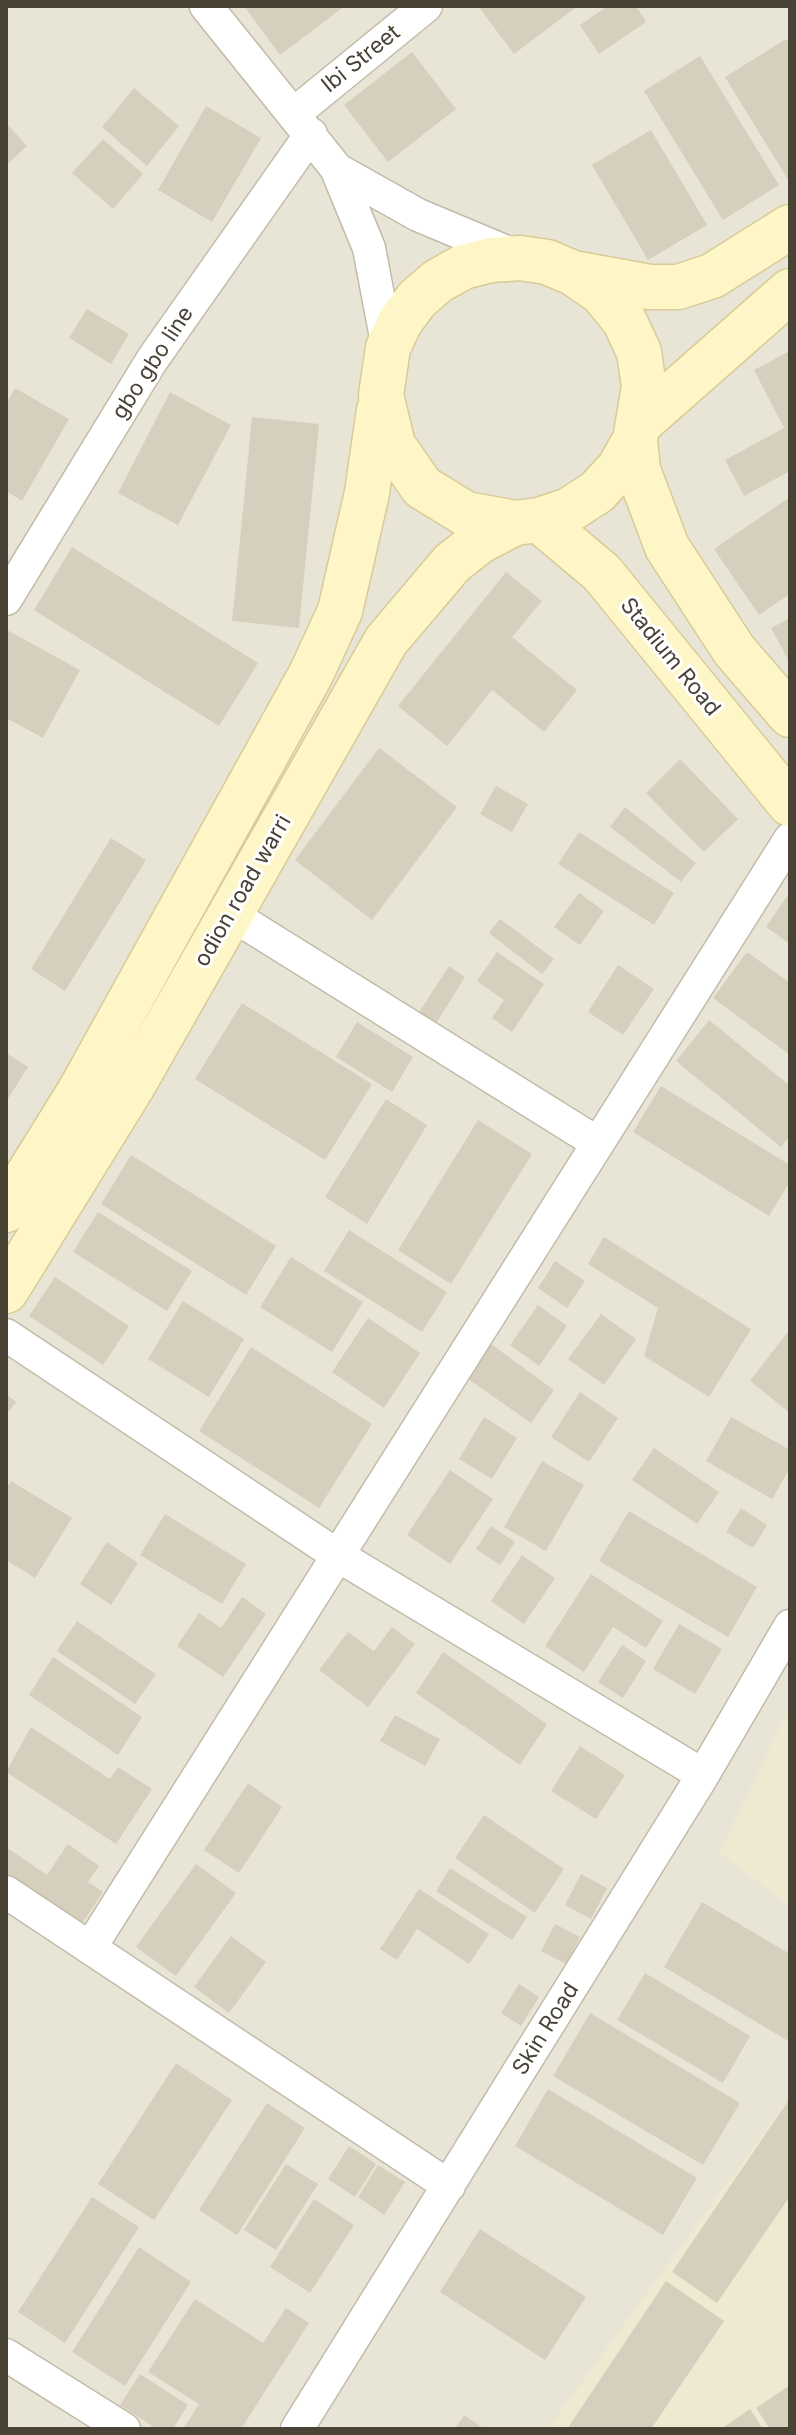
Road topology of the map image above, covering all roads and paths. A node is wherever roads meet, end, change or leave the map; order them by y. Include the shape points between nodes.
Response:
1 (206, 6) edge
2 (426, 6) edge
3 (303, 123) junction
4 (336, 168) junction
5 (790, 227) edge
6 (520, 258) junction
7 (573, 273) junction
8 (790, 291) edge
9 (388, 348) junction
10 (381, 395) junction
11 (638, 431) junction
12 (527, 521) junction
13 (6, 599) edge
14 (788, 709) edge
15 (790, 804) edge
16 (790, 839) edge
17 (229, 913) junction
18 (596, 1142) junction
19 (6, 1210) edge
20 (6, 1291) edge
21 (6, 1335) edge
22 (337, 1555) junction
23 (790, 1626) edge
24 (703, 1775) junction
25 (6, 1892) edge
26 (90, 1948) junction
27 (449, 2186) junction
28 (6, 2355) edge
29 (124, 2429) edge
30 (297, 2429) edge

1 - 3 street
2 - 3 street, Ibi Street
3 - 4 street
3 - 13 street, gbo gbo line
4 - 6 street via 418,215
4 - 9 street via 369,248
5 - 7 main road via 712,276 678,287
6 - 7 main road
6 - 9 main road via 463,267 438,281 408,311
7 - 11 main road via 602,293 624,320 639,352 644,387
8 - 11 main road
9 - 10 main road
10 - 12 main road via 393,445 422,487 466,514
10 - 19 main road, odion road warri via 367,493 340,611 311,674 81,1089
11 - 12 main road via 619,468 597,492 569,510
11 - 14 main road via 638,470 667,547 734,650
12 - 15 main road, Stadium Road via 602,573
12 - 17 main road, odion road warri via 480,541 452,563 386,641
16 - 18 street
17 - 18 street
17 - 20 main road, odion road warri via 132,1087
18 - 22 street
21 - 22 street
22 - 24 street
22 - 26 street
23 - 24 street, Skin Road
24 - 27 street, Skin Road
25 - 26 street
26 - 27 street
27 - 30 street, Skin Road
28 - 29 street

